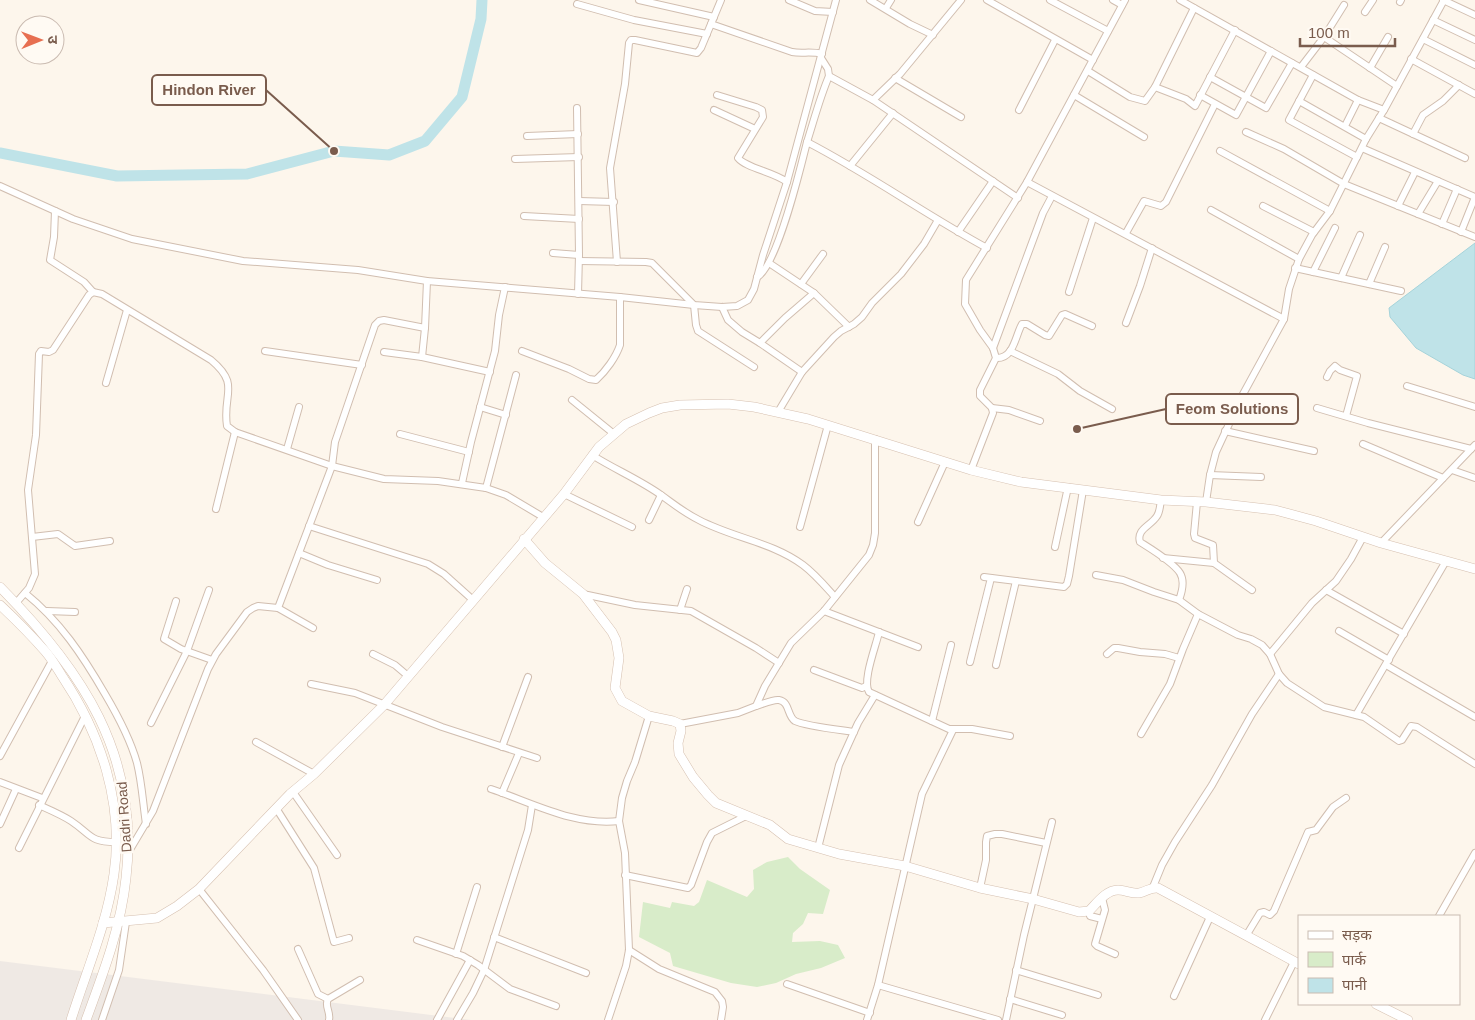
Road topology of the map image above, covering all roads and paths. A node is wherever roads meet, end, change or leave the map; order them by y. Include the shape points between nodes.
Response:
1 (638, 0) edge
2 (721, 0) edge
3 (789, 0) edge
4 (836, 0) edge
5 (870, 0) edge
6 (891, 0) edge
7 (961, 0) edge
8 (987, 0) edge
9 (1050, 0) edge
10 (1113, 0) edge
11 (1180, 0) edge
12 (1373, 0) edge
13 (1444, 0) edge
14 (1124, 2) edge
15 (577, 4) dead end
16 (1344, 5) dead end
17 (886, 8) junction
18 (1194, 8) junction
19 (833, 12) junction
20 (1365, 12) dead end
21 (1475, 15) edge
22 (714, 17) junction
23 (1433, 20) junction
24 (711, 24) junction
25 (1235, 30) junction
26 (1108, 31) junction
27 (707, 34) junction
28 (933, 35) junction
29 (1324, 37) junction
30 (1388, 37) dead end
31 (1423, 39) junction
32 (1055, 40) junction
33 (1475, 40) edge
34 (1271, 51) junction
35 (821, 56) junction
36 (1411, 59) junction
37 (1093, 60) junction
38 (1292, 62) junction
39 (1475, 65) edge
40 (1301, 68) junction
41 (1370, 68) junction
42 (1088, 71) junction
43 (1313, 75) junction
44 (828, 76) junction
45 (1210, 77) junction
46 (895, 78) junction
47 (1459, 85) junction
48 (1397, 86) junction
49 (1154, 87) junction
50 (1475, 94) edge
51 (717, 95) dead end
52 (1200, 95) junction
53 (1074, 96) junction
54 (1246, 96) junction
55 (873, 100) junction
56 (1358, 100) junction
57 (1299, 101) junction
58 (1215, 104) junction
59 (577, 108) dead end
60 (714, 110) dead end
61 (1019, 110) dead end
62 (1384, 110) junction
63 (893, 114) junction
64 (962, 117) dead end
65 (1379, 118) junction
66 (1345, 126) junction
67 (755, 129) junction
68 (1246, 132) dead end
69 (578, 134) junction
70 (1413, 134) junction
71 (527, 136) dead end
72 (1144, 137) dead end
73 (1366, 139) junction
74 (808, 142) junction
75 (1362, 148) junction
76 (1220, 151) dead end
77 (578, 157) junction
78 (1358, 157) junction
79 (1465, 158) dead end
80 (515, 159) dead end
81 (850, 166) junction
82 (1415, 172) junction
83 (993, 181) junction
84 (1438, 181) junction
85 (787, 182) junction
86 (1027, 182) junction
87 (1344, 184) junction
88 (0, 186) edge
89 (1458, 189) junction
90 (1052, 196) junction
91 (1475, 197) edge
92 (1018, 198) junction
93 (579, 201) junction
94 (614, 202) junction
95 (1263, 206) dead end
96 (1398, 206) junction
97 (1211, 210) dead end
98 (56, 211) junction
99 (1330, 211) junction
100 (1418, 214) junction
101 (524, 216) dead end
102 (1093, 218) junction
103 (579, 219) junction
104 (938, 220) junction
105 (1442, 224) junction
106 (1335, 228) dead end
107 (958, 232) junction
108 (1314, 232) junction
109 (1461, 232) junction
110 (1126, 233) junction
111 (1360, 235) dead end
112 (1475, 237) edge
113 (1385, 247) dead end
114 (986, 248) junction
115 (1152, 248) junction
116 (553, 253) dead end
117 (823, 254) dead end
118 (579, 258) junction
119 (1299, 259) junction
120 (617, 262) junction
121 (769, 263) junction
122 (1295, 268) junction
123 (1313, 272) junction
124 (757, 277) junction
125 (1341, 278) junction
126 (427, 281) junction
127 (801, 284) junction
128 (1370, 284) junction
129 (505, 287) junction
130 (1401, 291) dead end
131 (93, 292) junction
132 (1069, 292) dead end
133 (814, 293) junction
134 (578, 294) junction
135 (620, 297) junction
136 (694, 305) junction
137 (722, 307) junction
138 (128, 310) junction
139 (1284, 319) junction
140 (1126, 323) dead end
141 (1092, 326) dead end
142 (848, 327) junction
143 (425, 328) junction
144 (760, 343) junction
145 (993, 348) junction
146 (265, 351) dead end
147 (522, 351) dead end
148 (1010, 351) junction
149 (384, 352) dead end
150 (422, 357) junction
151 (996, 358) junction
152 (362, 365) junction
153 (754, 367) dead end
154 (490, 372) junction
155 (802, 372) junction
156 (516, 375) dead end
157 (1328, 377) dead end
158 (106, 383) dead end
159 (1407, 386) dead end
160 (572, 400) dead end
161 (1475, 406) edge
162 (299, 407) dead end
163 (480, 407) junction
164 (992, 408) junction
165 (1317, 408) dead end
166 (1112, 409) dead end
167 (778, 412) junction
168 (506, 415) junction
169 (1346, 416) junction
170 (1040, 421) dead end
171 (828, 425) junction
172 (1226, 431) junction
173 (235, 432) junction
174 (400, 434) dead end
175 (614, 434) junction
176 (875, 439) junction
177 (1363, 444) dead end
178 (1473, 447) edge
179 (287, 449) junction
180 (1314, 451) dead end
181 (469, 452) junction
182 (592, 455) junction
183 (945, 462) junction
184 (332, 466) junction
185 (971, 470) junction
186 (1452, 470) junction
187 (1210, 475) junction
188 (1261, 477) dead end
189 (1443, 478) junction
190 (1475, 478) edge
191 (462, 483) junction
192 (1068, 487) junction
193 (486, 488) junction
194 (1084, 490) junction
195 (564, 494) junction
196 (661, 495) junction
197 (1161, 500) junction
198 (1202, 502) junction
199 (216, 509) dead end
200 (543, 517) junction
201 (649, 520) dead end
202 (918, 522) dead end
203 (309, 526) junction
204 (632, 527) dead end
205 (800, 527) dead end
206 (32, 537) junction
207 (1363, 537) junction
208 (524, 539) junction
209 (110, 541) dead end
210 (1380, 543) junction
211 (1055, 547) dead end
212 (299, 553) junction
213 (1163, 558) junction
214 (1446, 561) junction
215 (1214, 563) junction
216 (1475, 569) edge
217 (1096, 575) dead end
218 (377, 580) dead end
219 (1016, 581) junction
220 (0, 587) edge
221 (687, 589) dead end
222 (209, 590) dead end
223 (1252, 590) dead end
224 (1326, 590) junction
225 (25, 593) junction
226 (583, 594) junction
227 (835, 597) junction
228 (473, 600) junction
229 (1179, 600) junction
230 (176, 601) dead end
231 (16, 604) junction
232 (0, 605) edge
233 (278, 608) junction
234 (680, 610) junction
235 (47, 611) junction
236 (824, 611) junction
237 (74, 612) dead end
238 (1198, 614) junction
239 (313, 628) dead end
240 (1339, 631) dead end
241 (879, 632) junction
242 (1404, 634) junction
243 (951, 645) dead end
244 (918, 647) dead end
245 (187, 651) junction
246 (373, 654) dead end
247 (1107, 654) dead end
248 (1270, 654) junction
249 (1180, 658) junction
250 (212, 660) junction
251 (52, 661) junction
252 (970, 662) dead end
253 (1387, 662) junction
254 (778, 663) junction
255 (996, 665) dead end
256 (814, 670) dead end
257 (1279, 674) junction
258 (408, 676) junction
259 (528, 678) dead end
260 (311, 684) dead end
261 (866, 686) junction
262 (875, 695) junction
263 (384, 705) junction
264 (756, 706) junction
265 (1356, 715) junction
266 (85, 716) junction
267 (649, 716) junction
268 (1475, 717) edge
269 (932, 721) junction
270 (151, 722) dead end
271 (680, 724) junction
272 (953, 730) junction
273 (854, 732) junction
274 (1141, 734) dead end
275 (1010, 736) dead end
276 (256, 742) dead end
277 (502, 747) junction
278 (520, 753) junction
279 (0, 756) edge
280 (536, 758) dead end
281 (1475, 764) edge
282 (314, 774) junction
283 (0, 782) edge
284 (16, 789) junction
285 (491, 789) dead end
286 (293, 792) junction
287 (502, 793) junction
288 (1346, 798) dead end
289 (41, 802) junction
290 (532, 805) junction
291 (276, 808) junction
292 (746, 816) junction
293 (620, 821) junction
294 (1052, 822) dead end
295 (0, 824) edge
296 (146, 824) junction
297 (116, 842) junction
298 (1046, 843) junction
299 (18, 848) dead end
300 (818, 848) junction
301 (1475, 853) edge
302 (127, 854) junction
303 (337, 855) dead end
304 (905, 866) junction
305 (625, 875) junction
306 (477, 887) dead end
307 (1153, 887) junction
308 (980, 888) junction
309 (199, 889) junction
310 (1102, 898) junction
311 (1033, 899) junction
312 (1089, 911) junction
313 (1439, 915) edge
314 (1210, 917) junction
315 (1102, 919) junction
316 (122, 922) junction
317 (103, 923) junction
318 (1246, 936) junction
319 (494, 937) junction
320 (349, 938) dead end
321 (417, 940) dead end
322 (298, 949) dead end
323 (629, 950) junction
324 (456, 954) junction
325 (1115, 954) dead end
326 (470, 960) junction
327 (1296, 963) edge
328 (484, 970) junction
329 (1016, 970) junction
330 (586, 973) dead end
331 (360, 980) dead end
332 (787, 984) dead end
333 (878, 986) junction
334 (1098, 995) dead end
335 (1174, 996) dead end
336 (328, 999) junction
337 (1010, 999) junction
338 (556, 1006) dead end
339 (1389, 1006) edge
340 (870, 1012) junction
341 (1062, 1015) dead end
342 (71, 1020) edge
343 (86, 1020) edge
344 (102, 1020) edge
345 (298, 1020) edge
346 (330, 1020) edge
347 (437, 1020) edge
348 (457, 1020) edge
349 (608, 1020) edge
350 (721, 1020) edge
351 (868, 1020) edge
352 (998, 1020) edge
353 (1006, 1020) edge
354 (1265, 1020) edge
355 (1408, 1020) edge

1 - 22 street
2 - 22 street
3 - 19 street via 815,11
4 - 19 street
5 - 17 street
6 - 17 street
7 - 28 street
8 - 32 street
9 - 26 street
10 - 14 street
11 - 18 street
12 - 20 street
13 - 21 street
13 - 23 street
14 - 26 street
15 - 27 street via 634,20
16 - 29 street
17 - 28 street
18 - 25 street
18 - 49 street
19 - 35 street
22 - 24 street
23 - 31 street
23 - 33 street
24 - 27 street
24 - 35 street via 792,52 811,51
25 - 34 street
25 - 45 street
26 - 37 street
27 - 94 street via 697,53 630,40 610,168
28 - 46 street
29 - 40 street
29 - 41 street
30 - 41 street
31 - 36 street
31 - 39 street
32 - 37 street
32 - 61 street
34 - 38 street
34 - 54 street
35 - 44 street
35 - 85 street
36 - 47 street
36 - 48 street
37 - 42 street
38 - 40 street
38 - 54 street via 1266,108
40 - 43 street
41 - 48 street
42 - 49 street via 1140,101 1145,101
42 - 53 street
43 - 56 street
43 - 57 street
44 - 55 street
44 - 74 street
45 - 52 street
45 - 54 street
46 - 55 street
46 - 64 street
47 - 50 street
47 - 70 street via 1423,115
48 - 62 street
49 - 52 street via 1195,106
51 - 67 street via 762,110 763,117
52 - 58 street
53 - 72 street
53 - 86 street
54 - 58 street via 1236,115
55 - 63 street
56 - 62 street
56 - 66 street
57 - 66 street
57 - 78 street via 1289,120
58 - 110 street via 1166,202 1161,206 1144,201
59 - 69 street
60 - 67 street
62 - 65 street
63 - 81 street
63 - 83 street
65 - 70 street
65 - 73 street
66 - 73 street
67 - 85 street via 738,155 739,161 780,176
68 - 87 street via 1284,149
69 - 71 street
69 - 77 street
70 - 79 street
73 - 75 street
74 - 81 street
74 - 121 street
75 - 78 street
75 - 82 street
76 - 99 street
77 - 80 street
77 - 93 street
78 - 87 street
81 - 104 street
82 - 84 street
82 - 96 street
83 - 92 street
83 - 107 street
84 - 89 street
84 - 100 street
85 - 124 street
86 - 90 street
86 - 92 street
87 - 96 street
87 - 99 street
88 - 98 street
89 - 91 street
89 - 105 street
90 - 102 street
90 - 145 street
91 - 109 street
92 - 114 street
93 - 94 street
93 - 103 street
94 - 120 street
95 - 108 street
96 - 100 street
97 - 119 street
98 - 126 street via 132,239 234,260 358,270
98 - 131 street via 50,260 84,282
99 - 108 street
100 - 105 street
101 - 103 street
102 - 110 street
102 - 132 street
103 - 118 street
104 - 107 street
104 - 142 street via 901,274 862,317
105 - 109 street
106 - 123 street
107 - 114 street
108 - 119 street
109 - 112 street
110 - 115 street
111 - 125 street
113 - 128 street
114 - 145 street via 968,273 964,296 968,312
115 - 139 street
115 - 140 street
116 - 118 street
117 - 127 street
118 - 120 street
118 - 134 street
119 - 122 street
120 - 136 street via 652,264
121 - 124 street
121 - 127 street
122 - 123 street
122 - 139 street
123 - 125 street
124 - 137 street via 748,300 737,306
125 - 128 street
126 - 129 street
126 - 143 street
127 - 133 street
128 - 130 street
129 - 134 street
129 - 154 street
131 - 138 street
131 - 206 street via 53,350 39,354 36,435 28,490
133 - 142 street
133 - 144 street
134 - 135 street
135 - 136 street
135 - 147 street via 618,352 596,380
136 - 137 street
136 - 153 street via 698,331
137 - 144 street via 728,320
138 - 158 street
138 - 173 street via 222,369 228,383 226,426
139 - 172 street
141 - 148 street via 1065,314 1059,318 1050,336 1022,324
142 - 155 street via 834,337
143 - 150 street
143 - 152 street via 379,321
144 - 155 street
145 - 151 street
146 - 152 street
148 - 151 street
148 - 166 street via 1058,374
149 - 150 street
150 - 154 street
151 - 164 street via 980,390 982,399
152 - 184 street via 335,442
154 - 163 street
155 - 167 street
156 - 168 street
157 - 169 street via 1335,366 1357,376
159 - 161 street
160 - 175 street
162 - 179 street
163 - 168 street
163 - 181 street
164 - 170 street via 1009,410
164 - 185 street via 993,413
165 - 169 street
167 - 171 street
167 - 175 street via 728,404 680,405 649,412
168 - 193 street
169 - 178 street
171 - 176 street
171 - 205 street
172 - 180 street
172 - 187 street
173 - 179 street
173 - 199 street
174 - 181 street
175 - 182 street
176 - 183 street
176 - 227 street via 873,545 863,563
177 - 189 street
178 - 186 street
179 - 184 street
181 - 191 street
182 - 195 street
182 - 196 street
183 - 185 street
183 - 202 street
184 - 191 street via 384,480
184 - 203 street
185 - 192 street via 1021,482
186 - 189 street
186 - 190 street
187 - 188 street
187 - 198 street
189 - 210 street
191 - 193 street
192 - 194 street
192 - 211 street
193 - 200 street via 506,495
194 - 197 street
194 - 219 street via 1067,584 1060,587
195 - 200 street
195 - 204 street
196 - 201 street
196 - 227 street via 677,509 718,530 756,541 796,560
197 - 198 street
197 - 213 street via 1158,516 1142,530 1139,539
198 - 207 street via 1274,510
198 - 215 street via 1194,534 1195,538 1213,545
200 - 208 street
203 - 212 street
203 - 228 street via 428,564
206 - 209 street via 58,534 75,546
206 - 225 street via 35,574
207 - 210 street
207 - 224 street via 1336,581
208 - 226 street via 545,563
208 - 228 street
210 - 214 street
212 - 218 street
212 - 233 street
213 - 215 street
213 - 229 street via 1182,578
214 - 216 street
214 - 242 street
215 - 223 street
217 - 229 street via 1123,580
219 - 252 street via 988,578
219 - 255 street
220 - 231 street, Dadri Road
221 - 234 street
222 - 245 street
224 - 242 street
224 - 248 street
225 - 231 street
225 - 235 street
226 - 234 street
226 - 267 street via 616,640 618,697
227 - 236 street
228 - 258 street
229 - 238 street
230 - 245 street via 164,639
231 - 302 street, Dadri Road via 72,671 106,732 121,774
232 - 251 street, Dadri Road
233 - 239 street
233 - 250 street via 258,606 248,612
234 - 254 street via 698,614
235 - 237 street
235 - 296 street via 87,661 122,724 137,764
236 - 241 street
236 - 254 street via 790,644
238 - 248 street via 1262,645
238 - 249 street
240 - 253 street
241 - 244 street
241 - 261 street
242 - 253 street
243 - 269 street
245 - 250 street
245 - 270 street
246 - 258 street
247 - 249 street via 1118,648
248 - 257 street
249 - 274 street via 1170,684
250 - 296 street
251 - 266 street, Dadri Road
251 - 279 street
253 - 265 street
253 - 268 street
254 - 264 street
256 - 261 street via 862,688
257 - 265 street via 1318,704
257 - 307 street via 1175,842
258 - 263 street
259 - 277 street
260 - 263 street via 355,693
261 - 262 street
262 - 269 street
262 - 273 street
263 - 277 street
263 - 282 street
264 - 271 street via 711,720
264 - 273 street via 783,701 796,721
265 - 281 street via 1371,721 1399,741 1411,726 1417,727
266 - 289 street
266 - 297 street, Dadri Road via 102,751 113,794
267 - 271 street
267 - 293 street via 636,762 624,789
269 - 272 street
271 - 292 street via 679,754 693,777 716,803
272 - 275 street via 972,729
272 - 304 street via 922,794
273 - 300 street via 839,765
276 - 282 street
277 - 278 street
278 - 280 street
278 - 287 street
282 - 286 street
283 - 284 street
284 - 289 street
284 - 295 street
285 - 287 street
286 - 291 street
286 - 303 street
287 - 290 street
288 - 318 street via 1333,807 1316,830 1308,832 1273,913 1260,913
289 - 297 street via 94,840
289 - 299 street
290 - 293 street via 585,822
290 - 319 street via 528,830
291 - 309 street
291 - 320 street via 314,868 334,942
292 - 300 street via 770,825 788,839
292 - 305 street via 712,833 688,888
293 - 305 street
294 - 298 street
296 - 302 street
297 - 317 street, Dadri Road via 114,875
298 - 308 street via 1002,834 989,835
298 - 311 street
300 - 304 street
301 - 313 street
302 - 316 street, Dadri Road
304 - 308 street
304 - 333 street
305 - 323 street
306 - 324 street
307 - 310 street via 1141,893 1118,890
307 - 314 street
308 - 311 street
309 - 316 street via 156,918
309 - 345 street
310 - 312 street
310 - 315 street via 1106,907
311 - 312 street via 1080,912
311 - 329 street
312 - 315 street via 1090,916
314 - 318 street
314 - 335 street
315 - 325 street via 1095,944
316 - 317 street
316 - 343 street, Dadri Road
316 - 344 street via 119,970
317 - 342 street, Dadri Road
318 - 327 street
319 - 328 street
319 - 330 street
321 - 324 street
322 - 336 street via 318,994
323 - 349 street
323 - 350 street via 659,969 715,992 722,1000
324 - 326 street
326 - 328 street
326 - 347 street
327 - 354 street
328 - 338 street via 510,989
328 - 348 street
329 - 334 street
329 - 337 street
331 - 336 street
332 - 340 street
333 - 340 street
333 - 352 street
336 - 346 street via 326,1006
337 - 341 street
337 - 353 street
339 - 355 street
340 - 351 street

